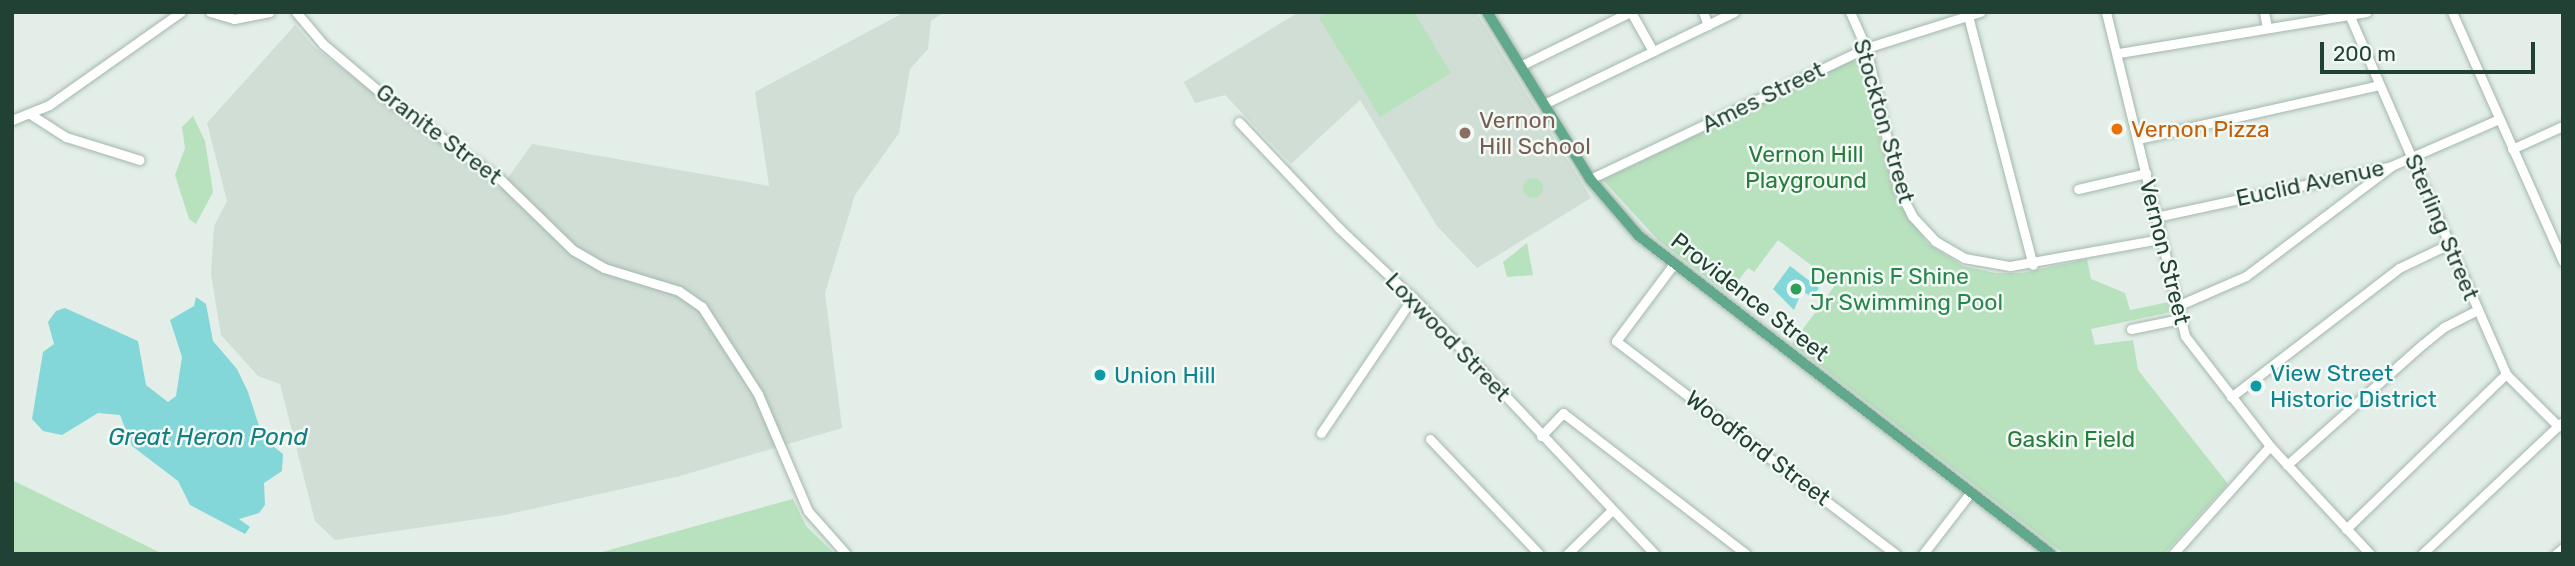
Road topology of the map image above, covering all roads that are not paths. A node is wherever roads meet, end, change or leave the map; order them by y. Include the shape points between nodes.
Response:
1 (181, 12) edge
2 (210, 12) edge
3 (269, 12) edge
4 (296, 12) edge
5 (1487, 12) edge
6 (1631, 12) edge
7 (1703, 12) edge
8 (1734, 12) edge
9 (1850, 12) edge
10 (1980, 12) edge
11 (2106, 12) edge
12 (2264, 12) edge
13 (2367, 12) edge
14 (2452, 12) edge
15 (2349, 14) edge
16 (1968, 16) junction
17 (1708, 24) junction
18 (2267, 28) junction
19 (1866, 47) junction
20 (1653, 51) junction
21 (2119, 53) junction
22 (1520, 66) junction
23 (2379, 85) junction
24 (1544, 104) junction
25 (30, 114) junction
26 (2499, 118) junction
27 (12, 120) edge
28 (1239, 122) dead end
29 (2563, 126) edge
30 (2137, 139) junction
31 (2512, 149) junction
32 (2412, 159) junction
33 (140, 160) dead end
34 (2391, 166) junction
35 (2146, 173) junction
36 (1590, 179) junction
37 (2078, 188) dead end
38 (2155, 217) junction
39 (2160, 239) junction
40 (2449, 244) junction
41 (2563, 261) edge
42 (1674, 265) junction
43 (2032, 265) junction
44 (1413, 298) junction
45 (2177, 306) junction
46 (2477, 310) junction
47 (2180, 319) junction
48 (2131, 329) dead end
49 (2506, 374) junction
50 (2231, 397) junction
51 (2561, 424) edge
52 (1321, 433) dead end
53 (1541, 436) junction
54 (1430, 439) dead end
55 (2270, 446) junction
56 (2287, 466) junction
57 (1970, 493) junction
58 (1612, 510) junction
59 (2346, 529) junction
60 (2563, 548) edge
61 (846, 554) edge
62 (1539, 554) edge
63 (1567, 554) edge
64 (1655, 554) edge
65 (1746, 554) edge
66 (1896, 554) edge
67 (1923, 554) edge
68 (2051, 554) edge
69 (2173, 554) edge
70 (2370, 554) edge
71 (2422, 554) edge
72 (2556, 554) edge

1 - 25 street
2 - 3 street via 246,18
4 - 61 street, Granite Street via 323,44 394,103 501,180 573,250 604,268 679,291 702,307 758,394 808,511
5 - 22 main road, Providence Street
6 - 20 street
6 - 22 street
7 - 17 street
8 - 17 street
9 - 19 street, Stockton Street
10 - 16 street, Ames Street
11 - 21 street, Vernon Street
12 - 18 street
13 - 15 street
14 - 26 street
15 - 18 street
15 - 23 street, Sterling Street
16 - 19 street, Ames Street
16 - 43 street
17 - 20 street
18 - 21 street
19 - 36 street, Ames Street
19 - 43 street, Stockton Street via 1898,188 1918,225 1964,258 1994,265
20 - 24 street
21 - 30 street, Vernon Street
22 - 24 main road, Providence Street
23 - 30 street
23 - 32 street, Sterling Street
24 - 36 main road, Providence Street
25 - 27 street
25 - 33 street via 66,137
26 - 31 street
26 - 32 street, Euclid Avenue
28 - 44 street, Loxwood Street
29 - 31 street
30 - 35 street, Vernon Street
31 - 41 street
32 - 34 street, Euclid Avenue
32 - 40 street, Sterling Street
34 - 38 street, Euclid Avenue
34 - 45 street via 2246,276
35 - 37 street
35 - 38 street, Vernon Street
36 - 42 main road, Providence Street via 1618,216
38 - 39 street, Vernon Street
39 - 43 street, Stockton Street
39 - 45 street, Vernon Street
40 - 46 street, Sterling Street
40 - 50 street via 2399,268
42 - 57 main road, Providence Street
42 - 66 street, Woodford Street via 1616,341
44 - 52 street
44 - 53 street, Loxwood Street
45 - 47 street, Vernon Street
46 - 49 street, Sterling Street
46 - 56 street via 2423,344
47 - 48 street
47 - 50 street, Vernon Street via 2185,336
49 - 51 street, Sterling Street
49 - 59 street
50 - 55 street, Vernon Street
51 - 71 street
53 - 58 street, Loxwood Street
53 - 65 street via 1563,413
54 - 62 street
55 - 56 street, Vernon Street
55 - 69 street
56 - 59 street, Vernon Street
57 - 67 street
57 - 68 main road, Providence Street
58 - 63 street
58 - 64 street, Loxwood Street
59 - 70 street, Vernon Street
60 - 72 street

